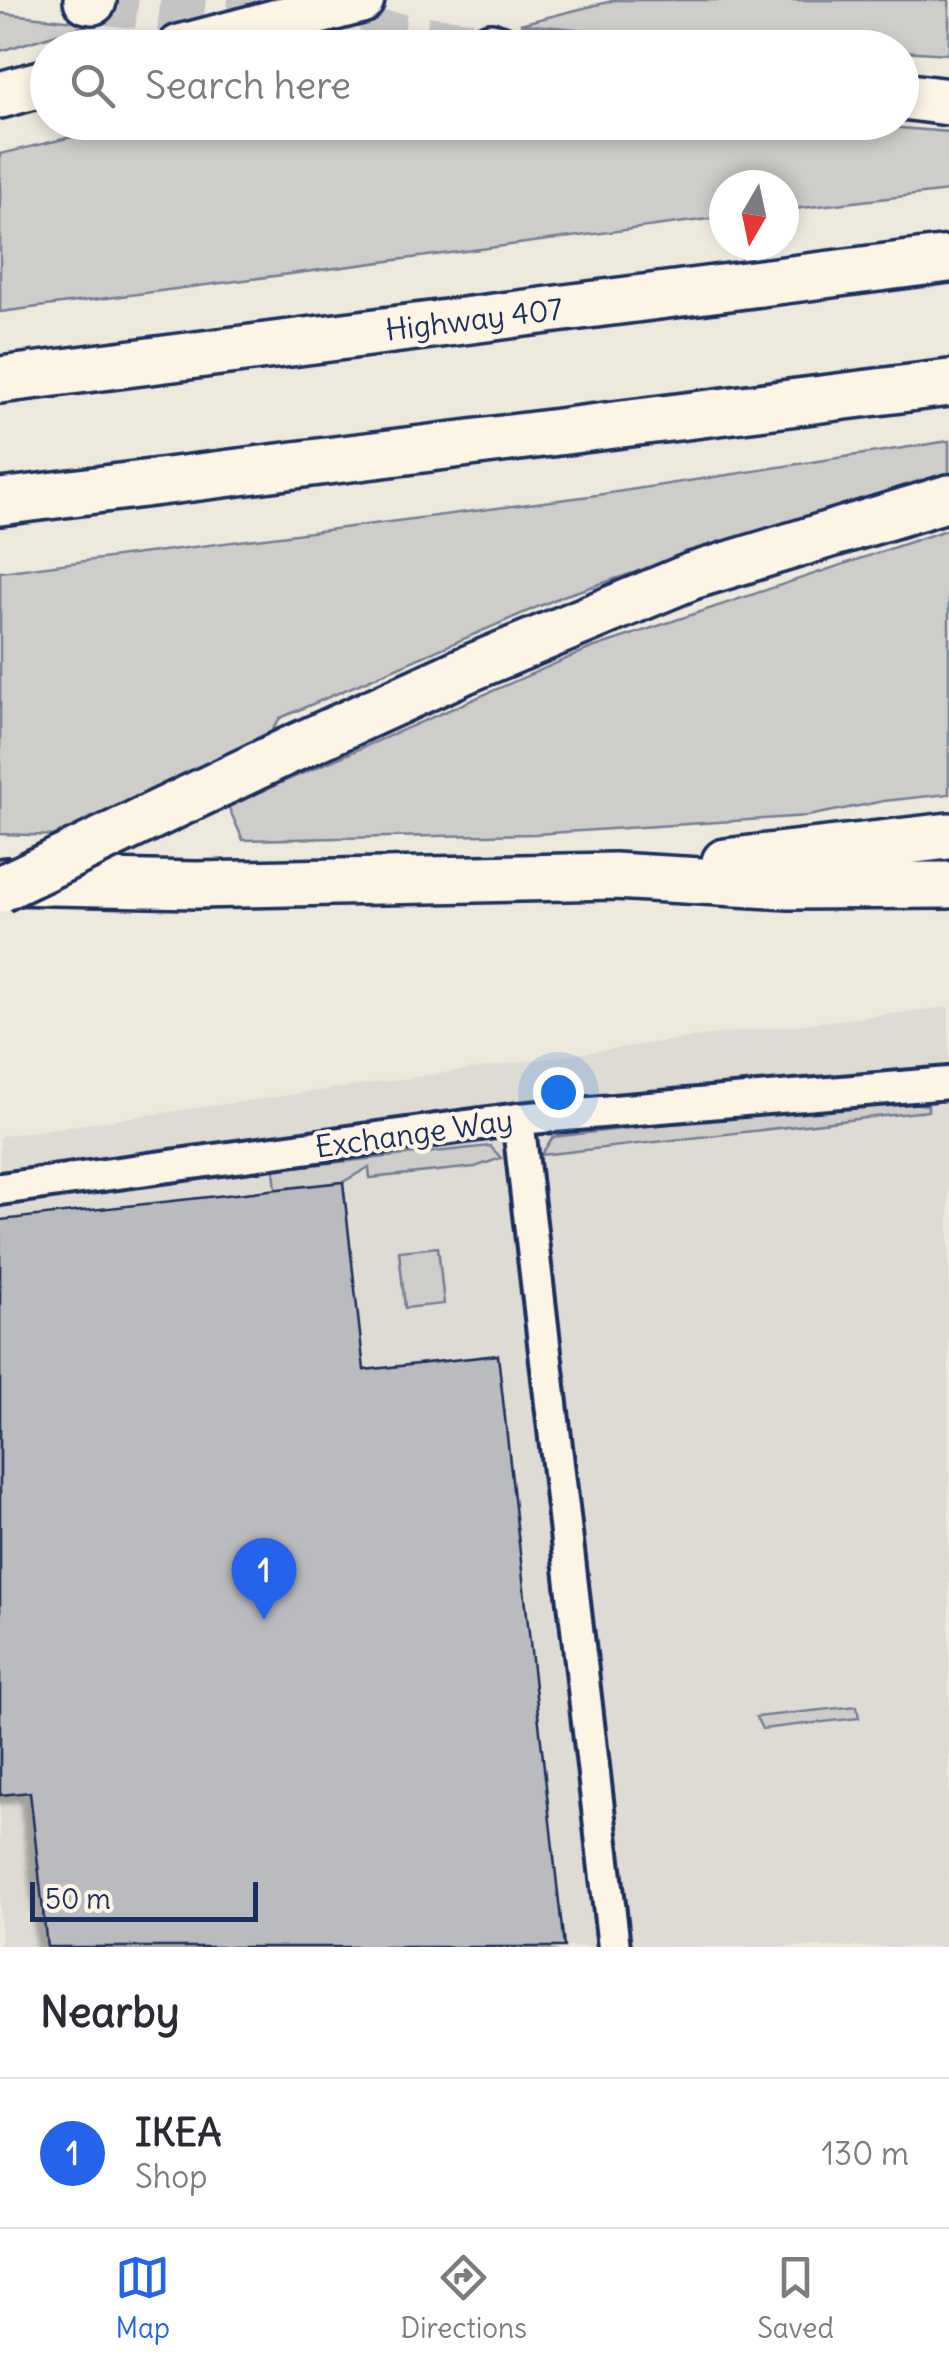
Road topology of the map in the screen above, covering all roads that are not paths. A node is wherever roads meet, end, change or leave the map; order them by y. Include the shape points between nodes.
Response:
1 (362, 0) edge
2 (248, 30) edge
3 (30, 87) edge
4 (0, 95) edge
5 (919, 98) edge
6 (949, 102) edge
7 (949, 259) edge
8 (0, 380) edge
9 (949, 383) edge
10 (949, 498) edge
11 (0, 502) edge
12 (949, 836) edge
13 (614, 876) junction
14 (0, 881) edge
15 (949, 885) edge
16 (0, 890) edge
17 (949, 1084) edge
18 (518, 1119) junction
19 (0, 1189) edge
20 (614, 1947) edge

1 - 2 highway
3 - 4 highway
5 - 6 highway
7 - 8 highway, Highway 407
9 - 11 highway
10 - 16 highway, bridge via 692,576 463,671
12 - 13 highway
13 - 14 highway via 197,886
13 - 15 highway via 789,886
17 - 18 street, Exchange Way
18 - 19 street, Exchange Way
18 - 20 street

